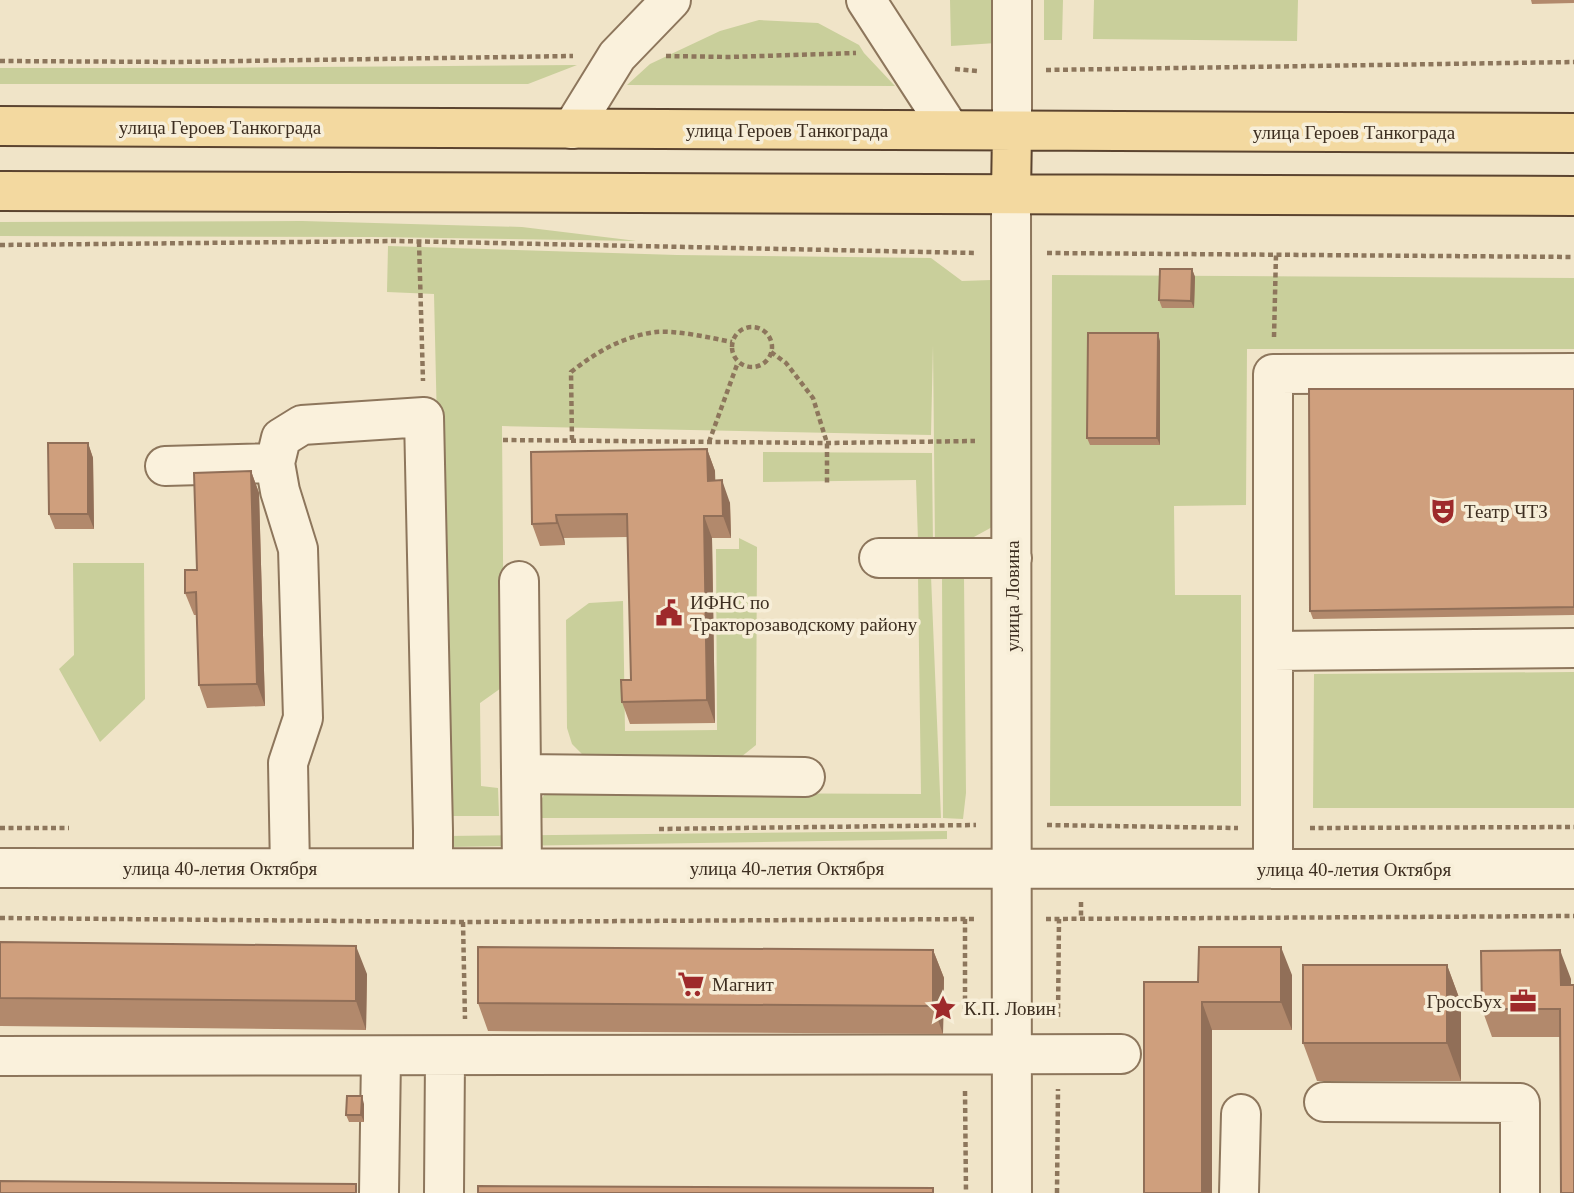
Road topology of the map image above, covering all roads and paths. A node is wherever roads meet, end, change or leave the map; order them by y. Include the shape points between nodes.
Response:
1 (671, 0) edge
2 (866, 0) edge
3 (1012, 0) edge
4 (617, 56) junction
5 (0, 61) edge
6 (1574, 62) edge
7 (908, 63) junction
8 (1041, 70) dead end
9 (972, 71) dead end
10 (0, 126) edge
11 (572, 129) junction
12 (950, 131) junction
13 (1012, 131) junction
14 (1574, 133) edge
15 (0, 191) edge
16 (1011, 194) junction
17 (1574, 196) edge
18 (419, 242) junction
19 (0, 245) edge
20 (969, 253) dead end
21 (1046, 253) dead end
22 (1276, 254) junction
23 (1574, 257) edge
24 (732, 342) junction
25 (771, 352) junction
26 (738, 362) junction
27 (1574, 373) edge
28 (1273, 374) junction
29 (424, 417) junction
30 (503, 440) dead end
31 (572, 440) junction
32 (709, 442) junction
33 (979, 442) dead end
34 (827, 443) junction
35 (275, 464) junction
36 (165, 466) dead end
37 (827, 485) dead end
38 (879, 558) dead end
39 (1012, 558) junction
40 (519, 581) dead end
41 (1574, 648) edge
42 (1273, 651) junction
43 (521, 774) junction
44 (805, 777) dead end
45 (0, 868) edge
46 (290, 868) junction
47 (433, 868) junction
48 (522, 868) junction
49 (1012, 869) junction
50 (1273, 869) junction
51 (1574, 869) edge
52 (1574, 916) edge
53 (0, 918) edge
54 (1012, 919) junction
55 (463, 922) junction
56 (1121, 1055) dead end
57 (0, 1056) edge
58 (381, 1056) junction
59 (1012, 1056) junction
60 (455, 1057) junction
61 (1324, 1102) dead end
62 (1241, 1114) dead end
63 (379, 1193) edge
64 (444, 1193) edge
65 (1012, 1193) edge
66 (1239, 1193) edge
67 (1520, 1193) edge

1 - 4 street
2 - 7 street
3 - 13 street, улица Ловина
4 - 5 path
4 - 7 path via 864,52
4 - 11 street
6 - 8 path
7 - 9 path
7 - 12 street
10 - 11 main road, улица Героев Танкограда
11 - 12 main road, улица Героев Танкограда
12 - 13 main road, улица Героев Танкограда
13 - 14 main road, улица Героев Танкограда
13 - 16 main road, улица Ловина
15 - 16 main road
16 - 17 main road
16 - 39 street, улица Ловина
18 - 19 path
18 - 20 path
18 - 29 path
21 - 22 path
22 - 23 path
22 - 28 path
24 - 25 path via 743,329 756,327 767,333
24 - 26 path
24 - 31 path via 657,332 622,341 591,356 571,372
25 - 26 path via 757,366
25 - 34 path via 786,363 813,398
26 - 32 path
27 - 28 street
28 - 42 street
29 - 35 street via 302,425 281,438
29 - 47 street
30 - 31 path
31 - 32 path
32 - 34 path
33 - 34 path
34 - 37 path
35 - 36 street
35 - 46 street via 298,550 303,718 288,763
38 - 39 street
39 - 49 street, улица Ловина
40 - 43 street
41 - 42 street
42 - 50 street
43 - 44 street
43 - 48 street
45 - 46 street, улица 40-летия Октября
46 - 47 street, улица 40-летия Октября
47 - 48 street, улица 40-летия Октября
48 - 49 street, улица 40-летия Октября
49 - 50 street, улица 40-летия Октября
49 - 54 street, улица Ловина
50 - 51 street, улица 40-летия Октября
52 - 54 path
53 - 55 path
54 - 55 path
54 - 59 street, улица Ловина
55 - 60 path
56 - 59 street
57 - 58 street
58 - 60 street
58 - 63 street
59 - 60 street
59 - 65 street, улица Ловина
60 - 64 street
61 - 67 street via 1520,1103
62 - 66 street

